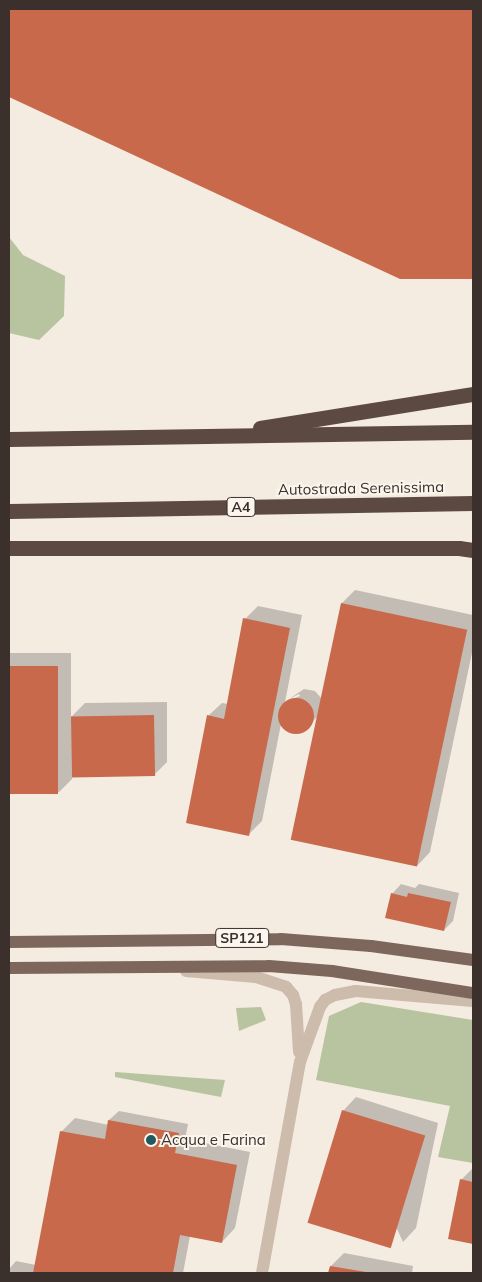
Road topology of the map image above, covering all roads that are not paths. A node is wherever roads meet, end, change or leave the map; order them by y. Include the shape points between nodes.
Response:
1 (473, 394) edge
2 (473, 432) edge
3 (205, 437) junction
4 (9, 439) edge
5 (473, 503) edge
6 (9, 511) edge
7 (9, 548) edge
8 (473, 550) edge
9 (9, 942) edge
10 (473, 960) edge
11 (159, 965) junction
12 (9, 968) edge
13 (473, 993) edge
14 (473, 1001) edge
15 (300, 1062) junction
16 (262, 1273) edge

1 - 3 highway
2 - 3 highway
3 - 4 highway
5 - 6 highway, Autostrada Serenissima / A4
7 - 8 highway
9 - 10 main road, SP121 via 280,939 355,944
11 - 12 main road, SP121
11 - 13 main road, SP121 via 306,968
11 - 15 street via 256,977 286,987 293,995 298,1011
14 - 15 street via 366,991 335,995 320,1007
15 - 16 street

